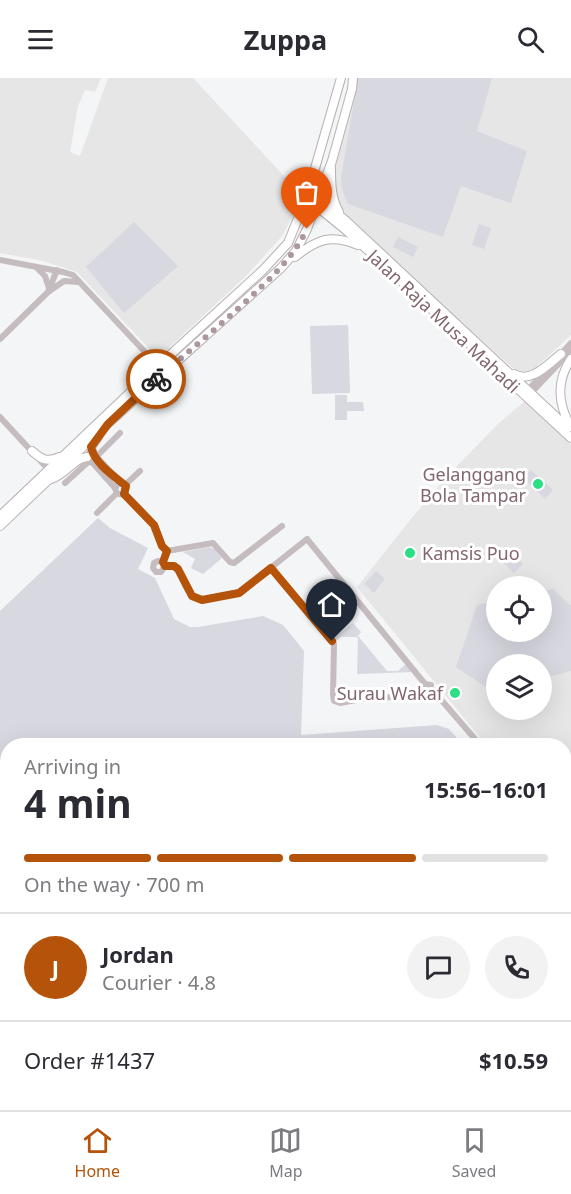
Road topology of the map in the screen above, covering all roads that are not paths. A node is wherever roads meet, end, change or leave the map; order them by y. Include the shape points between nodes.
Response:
1 (341, 78) edge
2 (353, 78) edge
3 (326, 131) junction
4 (332, 161) junction
5 (315, 203) junction
6 (345, 220) junction
7 (288, 243) junction
8 (365, 248) junction
9 (0, 260) edge
10 (36, 267) junction
11 (281, 268) junction
12 (54, 270) junction
13 (80, 282) junction
14 (49, 288) junction
15 (0, 339) edge
16 (571, 343) edge
17 (571, 351) edge
18 (561, 354) junction
19 (571, 359) edge
20 (158, 366) junction
21 (503, 367) junction
22 (527, 393) junction
23 (0, 417) edge
24 (105, 426) junction
25 (571, 429) edge
26 (120, 433) dead end
27 (571, 438) edge
28 (65, 453) junction
29 (34, 454) junction
30 (92, 457) junction
31 (48, 469) junction
32 (140, 471) dead end
33 (47, 480) junction
34 (66, 483) dead end
35 (30, 487) junction
36 (121, 489) junction
37 (97, 513) dead end
38 (0, 516) edge
39 (0, 526) edge
40 (282, 526) dead end
41 (165, 550) junction
42 (271, 568) junction
43 (427, 687) junction
44 (474, 738) edge

1 - 3 main road
2 - 4 main road
3 - 5 main road via 311,196
3 - 7 main road
4 - 5 main road
4 - 6 main road via 332,194
5 - 6 main road, Jalan Raja Musa Mahadi via 326,204
5 - 7 main road via 308,208
5 - 8 main road, Jalan Raja Musa Mahadi
5 - 11 main road via 296,251
6 - 21 main road, Jalan Raja Musa Mahadi
7 - 20 main road
8 - 11 main road via 344,239 329,238 309,246
8 - 22 main road, Jalan Raja Musa Mahadi
9 - 10 street
10 - 12 street
10 - 14 street
11 - 24 main road
12 - 13 street via 73,275
12 - 14 street
13 - 14 street via 64,281
13 - 20 street
14 - 15 street
16 - 18 street
17 - 22 street
18 - 21 main road via 526,378
18 - 22 street
19 - 25 main road via 561,381 560,395
20 - 28 main road
21 - 22 main road, Jalan Raja Musa Mahadi
22 - 25 main road, Jalan Raja Musa Mahadi
22 - 27 main road, Jalan Raja Musa Mahadi
23 - 29 street
24 - 30 main road via 93,444
24 - 31 main road via 57,466
24 - 33 main road
26 - 30 street
28 - 29 main road via 52,460
28 - 31 main road
29 - 31 street
29 - 35 main road via 39,472
30 - 33 main road via 80,458 60,476
30 - 34 street
30 - 36 street
31 - 35 main road
32 - 36 street
33 - 39 main road
35 - 38 main road
36 - 37 street
36 - 41 street via 154,525
40 - 41 street via 234,563 213,543
41 - 42 street via 162,563 178,569 192,596 202,600 239,593
42 - 43 street via 307,538
42 - 43 street via 334,645 334,700 339,703 414,696
43 - 44 street

